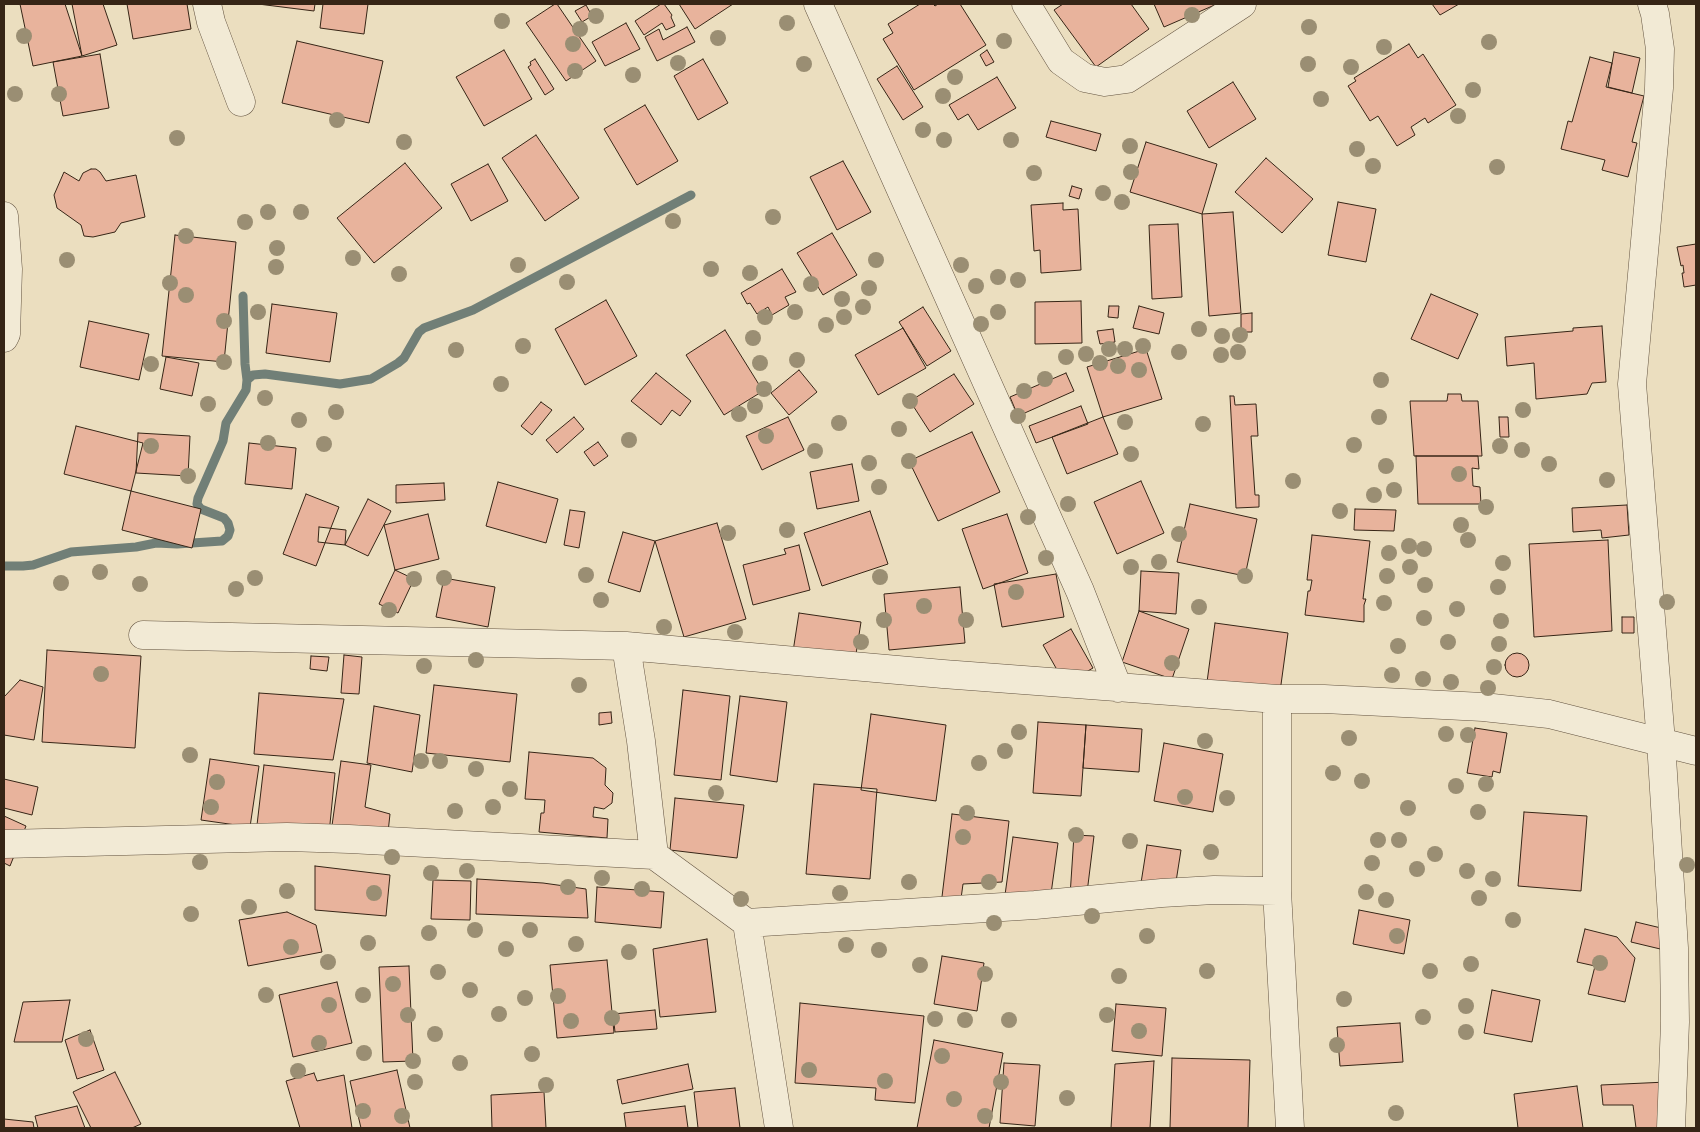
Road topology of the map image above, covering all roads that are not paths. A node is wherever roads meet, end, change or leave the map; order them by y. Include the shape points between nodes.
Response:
1 (207, 4) edge
2 (819, 4) edge
3 (1026, 4) edge
4 (1242, 4) edge
5 (1652, 4) edge
6 (240, 102) dead end
7 (4, 216) edge
8 (4, 338) edge
9 (143, 635) dead end
10 (626, 646) junction
11 (1118, 688) junction
12 (1277, 699) junction
13 (1660, 742) junction
14 (1696, 751) edge
15 (4, 844) edge
16 (654, 855) junction
17 (1277, 892) junction
18 (747, 923) junction
19 (779, 1128) edge
20 (1290, 1128) edge
21 (1671, 1128) edge

1 - 6 street
2 - 11 street via 1080,591
3 - 4 street via 1061,61 1085,78 1105,82 1127,79
5 - 13 street via 1660,49 1659,88 1632,384
7 - 8 street via 8,269
9 - 10 street
10 - 11 street
10 - 16 street
11 - 12 street
12 - 13 street via 1483,707 1549,714
12 - 17 street
13 - 14 street
13 - 21 street via 1674,958
15 - 16 street via 349,838
16 - 18 street
17 - 18 street via 1214,890 1162,893 1035,905
17 - 20 street
18 - 19 street

